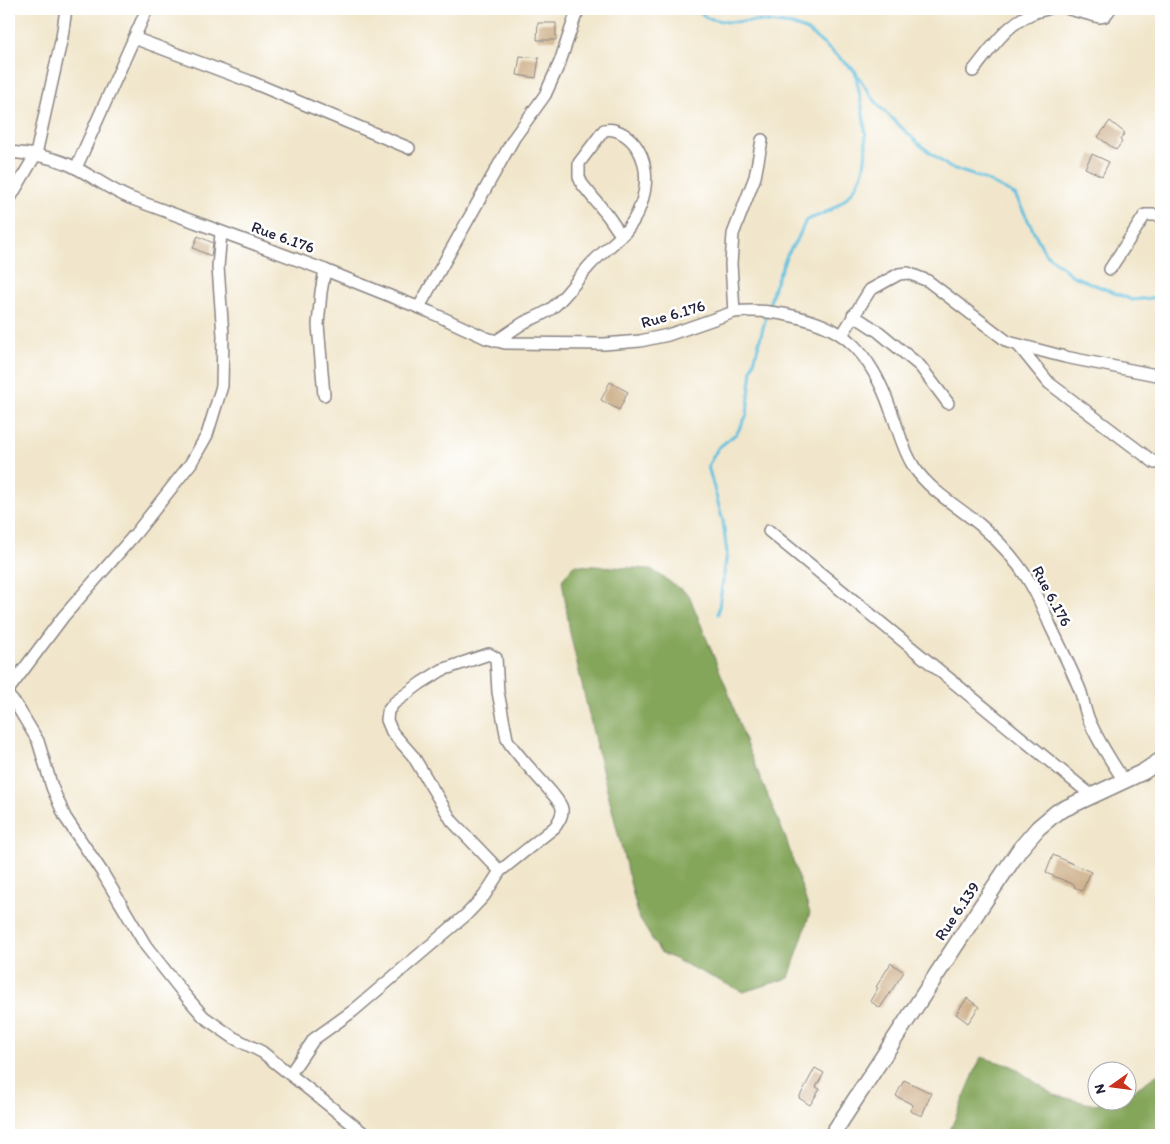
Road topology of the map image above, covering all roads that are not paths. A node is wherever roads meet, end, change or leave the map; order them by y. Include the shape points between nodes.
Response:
1 (66, 9) edge
2 (147, 9) edge
3 (579, 9) edge
4 (1047, 9) edge
5 (1069, 9) edge
6 (1110, 9) edge
7 (134, 38) junction
8 (973, 70) dead end
9 (762, 140) dead end
10 (409, 148) dead end
11 (9, 152) edge
12 (36, 154) junction
13 (76, 168) junction
14 (9, 200) edge
15 (1161, 215) edge
16 (221, 232) junction
17 (621, 235) junction
18 (325, 270) junction
19 (1110, 270) dead end
20 (419, 307) junction
21 (734, 312) junction
22 (853, 315) junction
23 (842, 336) junction
24 (496, 341) junction
25 (1018, 346) junction
26 (1161, 376) edge
27 (324, 395) dead end
28 (948, 403) dead end
29 (1155, 463) dead end
30 (769, 531) dead end
31 (9, 689) edge
32 (9, 697) edge
33 (1161, 760) edge
34 (1124, 781) junction
35 (1091, 795) junction
36 (500, 871) junction
37 (290, 1074) junction
38 (366, 1135) edge
39 (832, 1135) edge

1 - 12 street
2 - 7 street
3 - 20 street via 545,95 514,138
4 - 8 street via 1037,10 1015,22
5 - 6 street via 1099,17 1105,16
7 - 10 street via 249,81
7 - 13 street
9 - 21 street via 755,177 732,234
11 - 12 street, Rue 6.176
12 - 13 street, Rue 6.176
12 - 14 street
13 - 16 street, Rue 6.176 via 116,192
15 - 19 street via 1145,215
16 - 18 street, Rue 6.176
16 - 31 street via 218,267 223,335 222,386 207,435 191,463 63,617
17 - 17 street via 582,184 578,170 579,163 604,130 610,129 619,131 634,144 646,172 640,207
17 - 24 street via 552,309
18 - 20 street, Rue 6.176
18 - 27 street via 318,325
20 - 24 street, Rue 6.176
21 - 23 street, Rue 6.176 via 782,314 810,321
21 - 24 street, Rue 6.176 via 668,335 640,341 547,344
22 - 23 street
22 - 25 street via 870,290 899,274 908,274 928,280 998,335
22 - 28 street via 920,366
23 - 34 street, Rue 6.176 via 862,355 879,383 904,447 925,482 991,535 1029,581 1080,691 1098,739
25 - 26 street
25 - 29 street via 1049,383
30 - 35 street
32 - 37 street via 38,741 65,817 146,946 204,1017 262,1052
33 - 34 street, Rue 6.139
34 - 35 street, Rue 6.139
35 - 39 street, Rue 6.139 via 1057,812 1020,849
36 - 36 street via 555,827 563,809 559,800 510,746 498,692 496,658 489,654 442,670 412,688 394,703 388,711 387,720 452,821
36 - 37 street via 466,916 314,1040
37 - 38 street

